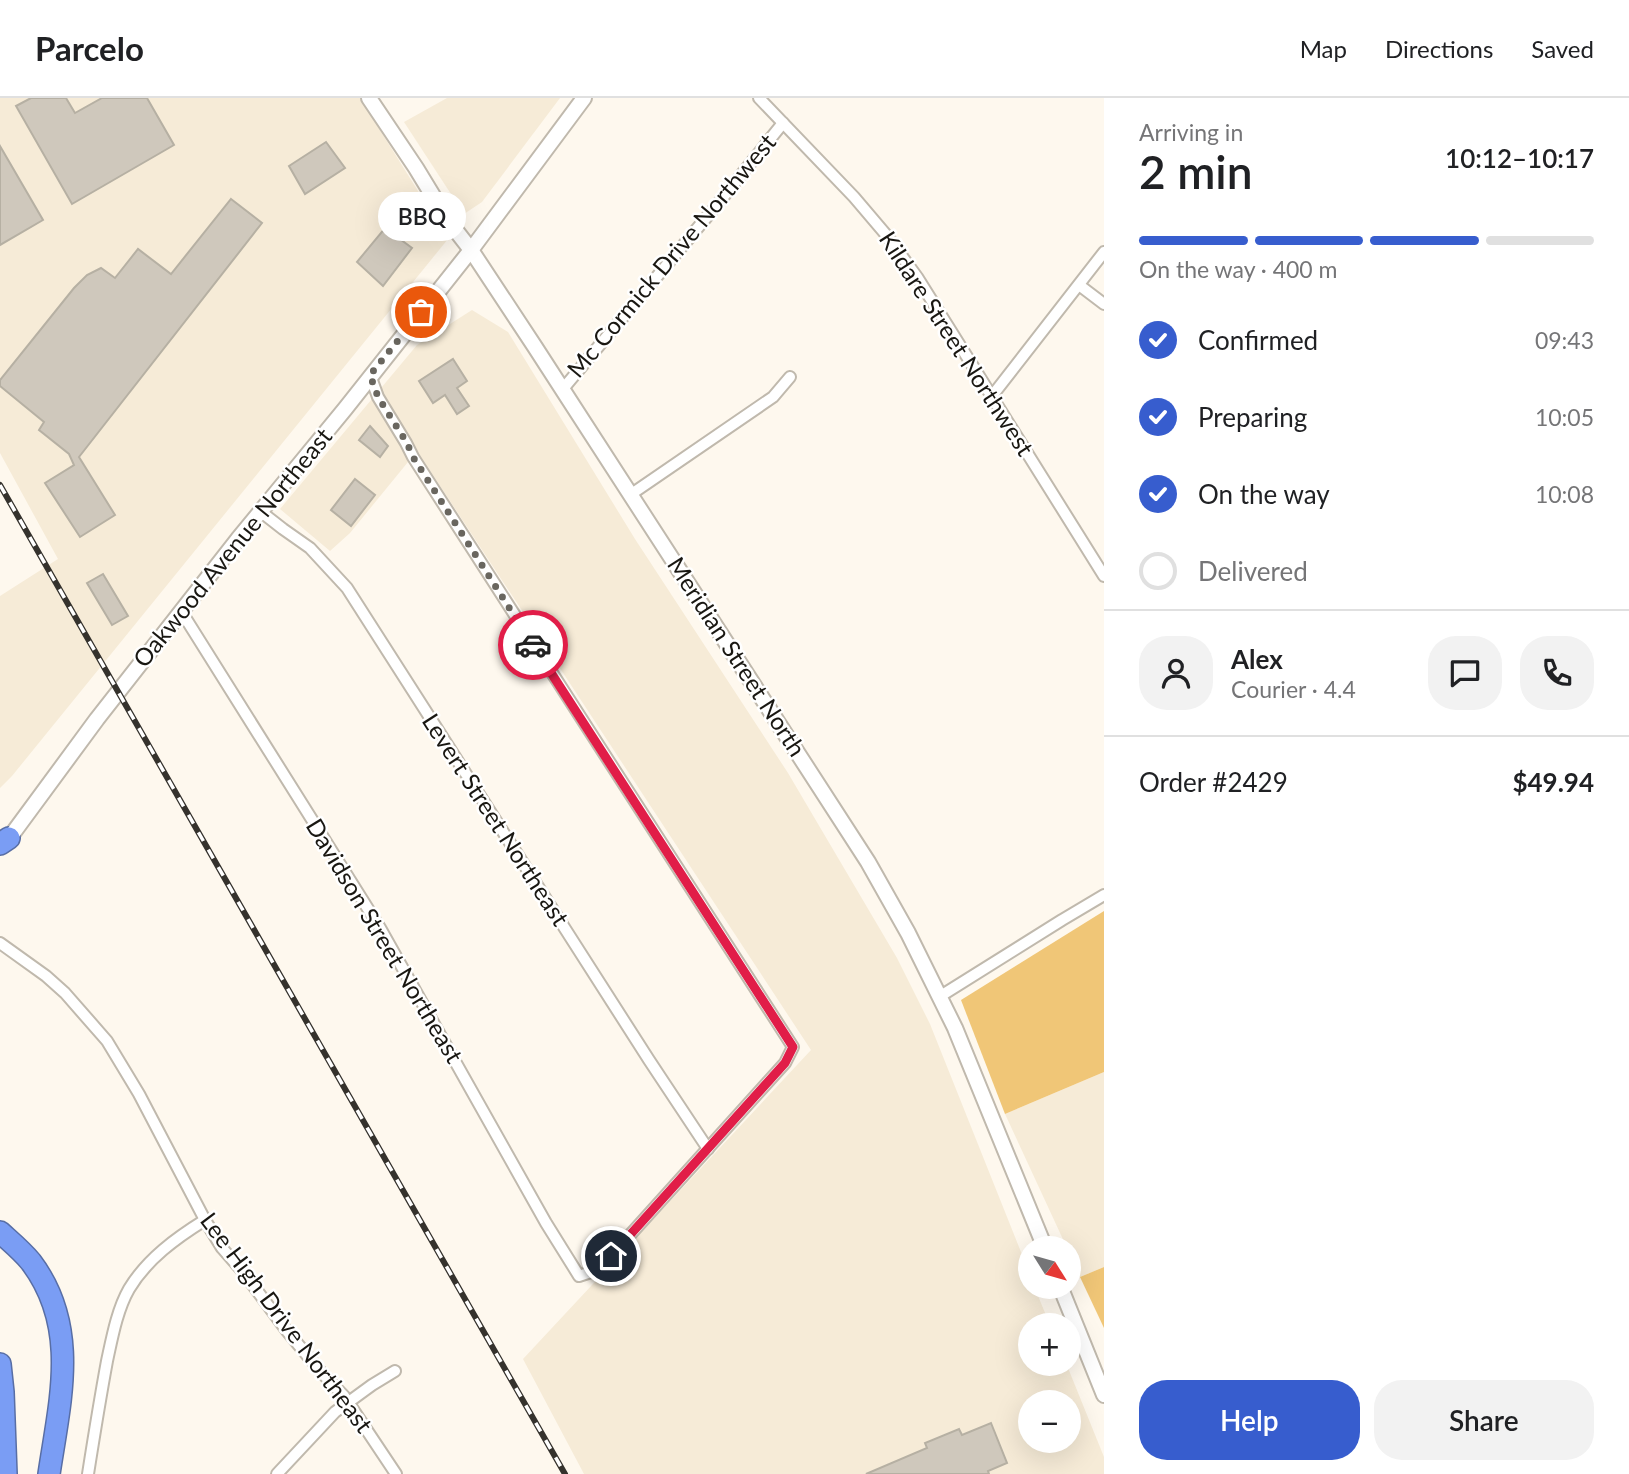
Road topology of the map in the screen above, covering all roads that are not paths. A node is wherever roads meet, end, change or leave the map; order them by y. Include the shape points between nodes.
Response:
1 (369, 98) edge
2 (584, 98) edge
3 (759, 98) edge
4 (783, 123) junction
5 (471, 250) junction
6 (1104, 251) edge
7 (1079, 285) junction
8 (1104, 304) edge
9 (370, 375) junction
10 (790, 377) dead end
11 (562, 390) junction
12 (992, 396) junction
13 (630, 495) junction
14 (260, 511) junction
15 (1104, 576) edge
16 (181, 611) junction
17 (3, 844) edge
18 (1104, 895) edge
19 (0, 943) edge
20 (939, 997) junction
21 (708, 1149) junction
22 (205, 1220) junction
23 (0, 1232) edge
24 (1040, 1236) edge
25 (1065, 1299) edge
26 (0, 1364) edge
27 (395, 1371) dead end
28 (1104, 1395) edge
29 (348, 1402) junction
30 (6, 1474) edge
31 (49, 1474) edge
32 (88, 1474) edge
33 (276, 1474) edge
34 (396, 1474) edge

1 - 5 street, Meridian Street North
2 - 5 street, Oakwood Avenue Northeast
3 - 4 street, Kildare Street Northwest
4 - 11 street, Mc Cormick Drive Northwest
4 - 12 street, Kildare Street Northwest via 888,237
5 - 9 street, Oakwood Avenue Northeast
5 - 11 street, Meridian Street North
6 - 7 street
7 - 8 street
7 - 12 street
9 - 14 street, Oakwood Avenue Northeast
9 - 21 street via 413,457 793,1047 785,1063
10 - 13 street via 773,397
11 - 13 street, Meridian Street North
12 - 15 street, Kildare Street Northwest
13 - 20 street, Meridian Street North via 868,862
14 - 16 street, Oakwood Avenue Northeast
14 - 21 street, Levert Street Northeast via 310,548 347,588
16 - 17 street, Oakwood Avenue Northeast
16 - 21 street, Davidson Street Northeast via 380,928 579,1276 594,1271 611,1256
18 - 20 street
19 - 22 street, Lee High Drive Northeast via 65,993 107,1041
20 - 24 street, Meridian Street North
22 - 29 street, Lee High Drive Northeast via 287,1331
22 - 32 street via 150,1262 129,1290 111,1339
23 - 31 highway via 31,1263 57,1312 63,1364
25 - 28 street
26 - 30 highway
27 - 29 street
29 - 33 street
29 - 34 street, Lee High Drive Northeast

